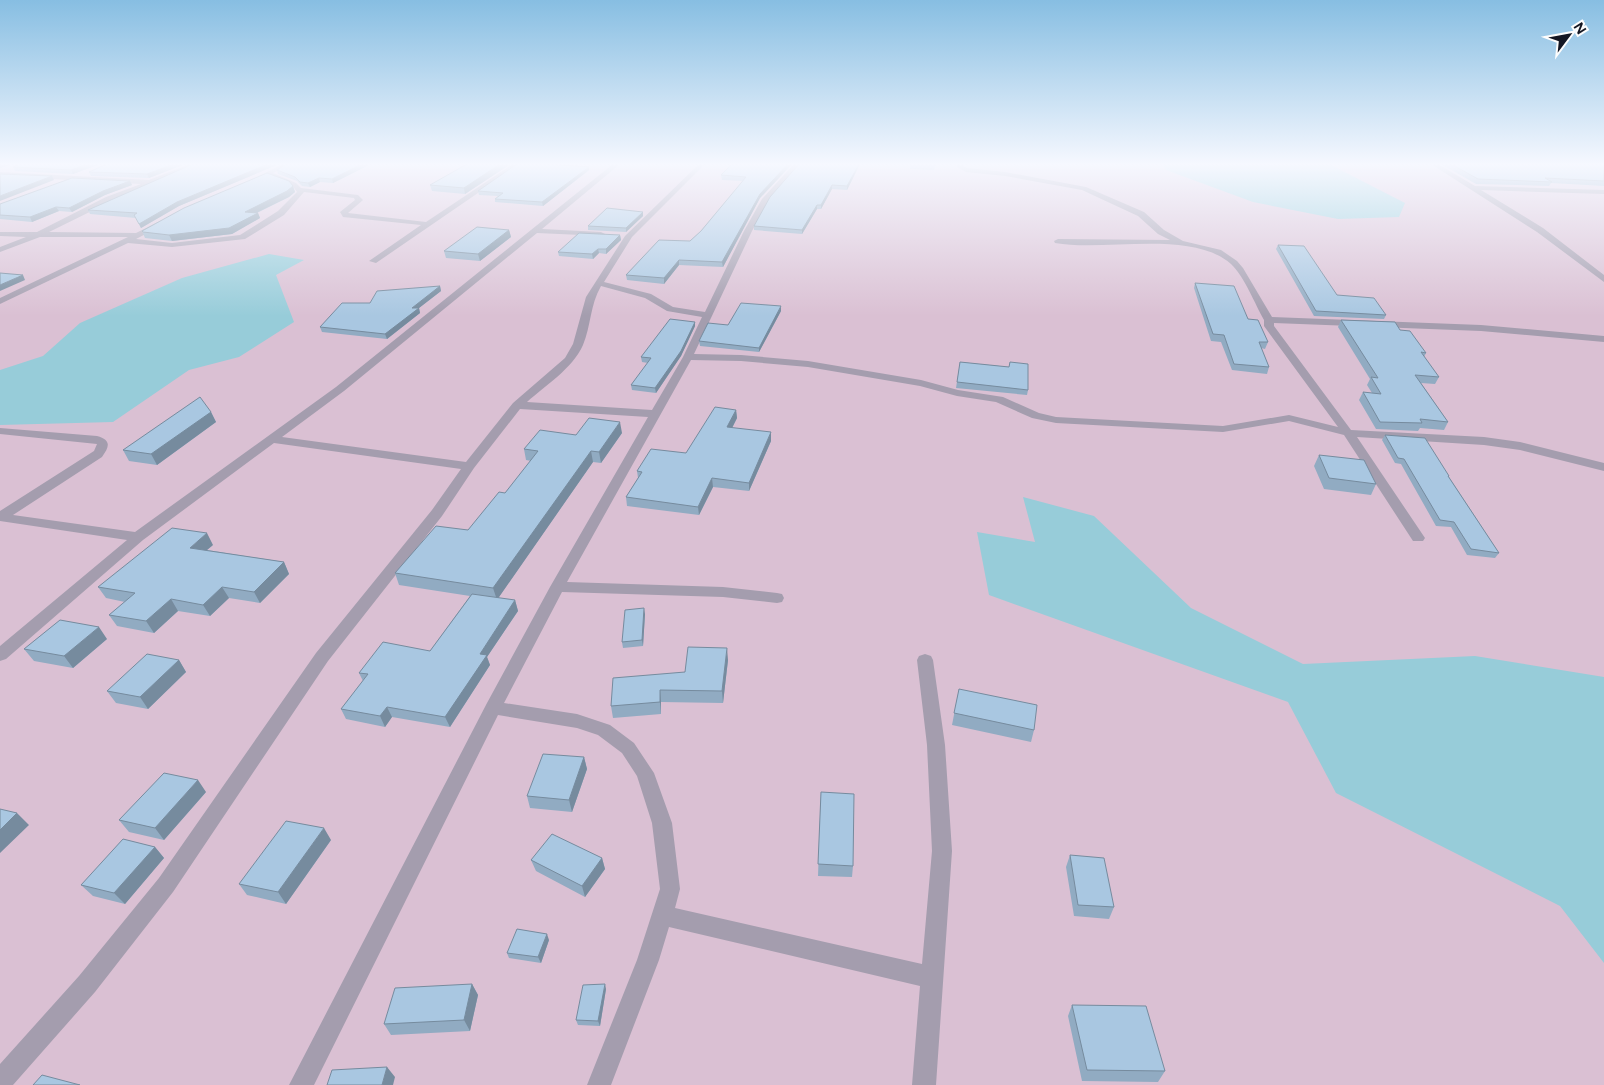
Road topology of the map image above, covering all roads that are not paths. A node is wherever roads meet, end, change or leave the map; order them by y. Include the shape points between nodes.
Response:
1 (77, 215) edge
2 (277, 215) edge
3 (346, 215) edge
4 (442, 215) edge
5 (557, 215) edge
6 (648, 215) edge
7 (757, 215) edge
8 (1142, 215) edge
9 (1516, 215) edge
10 (168, 219) edge
11 (428, 224) junction
12 (537, 231) junction
13 (0, 234) edge
14 (36, 235) junction
15 (138, 235) junction
16 (611, 235) edge
17 (127, 241) junction
18 (1058, 241) dead end
19 (1180, 243) junction
20 (0, 250) edge
21 (372, 261) dead end
22 (1604, 279) edge
23 (598, 283) junction
24 (0, 301) edge
25 (708, 315) junction
26 (1269, 320) junction
27 (1604, 339) edge
28 (688, 357) junction
29 (517, 405) junction
30 (654, 414) junction
31 (0, 432) edge
32 (1348, 433) junction
33 (270, 439) junction
34 (469, 466) junction
35 (1604, 467) edge
36 (0, 517) edge
37 (138, 537) junction
38 (1418, 538) dead end
39 (557, 587) junction
40 (777, 598) dead end
41 (0, 655) edge
42 (925, 660) dead end
43 (493, 708) junction
44 (662, 915) junction
45 (932, 978) junction
46 (0, 1082) edge
47 (302, 1085) edge
48 (599, 1085) edge
49 (924, 1085) edge

1 - 14 street
2 - 17 street via 242,237 172,245
3 - 11 street
4 - 11 street
5 - 12 street
6 - 23 street via 625,236
7 - 25 street
8 - 19 street
9 - 22 street
10 - 15 street
11 - 21 street
12 - 16 street
12 - 33 street via 340,389
13 - 14 street
14 - 15 street
14 - 20 street
15 - 17 street
17 - 24 street
18 - 19 street
19 - 26 street via 1218,252 1234,263
23 - 25 street via 648,296 670,309
23 - 29 street via 590,297 574,352
25 - 28 street
26 - 27 street via 1481,328
26 - 32 street via 1269,326
28 - 30 street
28 - 32 street via 800,364 921,383 945,391 999,399 1036,416 1056,420 1223,429 1289,418
29 - 30 street
29 - 34 street
30 - 39 street
31 - 36 street via 103,442 98,454
32 - 35 street via 1484,441 1520,446
32 - 38 street
33 - 34 street
33 - 37 street
34 - 46 street via 432,520 322,657 166,885 87,984
36 - 37 street
37 - 41 street
39 - 40 street via 723,592
39 - 43 street
42 - 45 street via 936,745 942,851
43 - 44 street via 578,721 604,730 628,748 645,774 662,823 670,889
43 - 47 street
44 - 45 street
44 - 48 street via 624,1027
45 - 49 street

